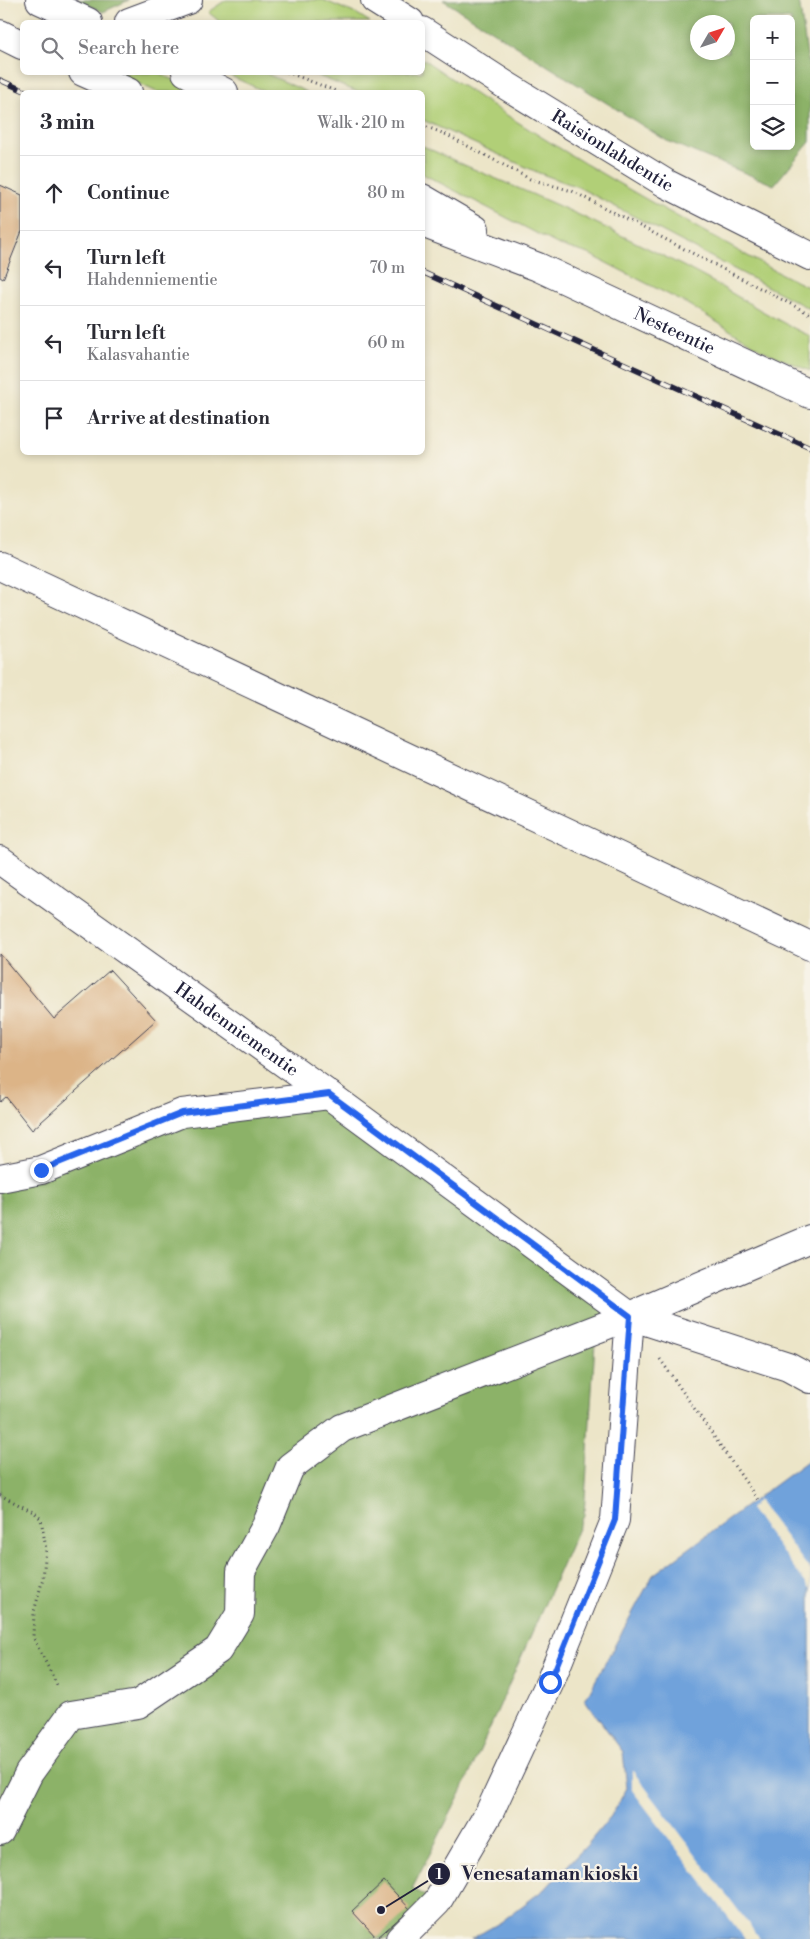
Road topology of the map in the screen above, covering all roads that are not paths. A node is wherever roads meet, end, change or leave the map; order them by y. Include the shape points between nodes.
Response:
1 (40, 0) edge
2 (188, 0) edge
3 (375, 0) edge
4 (84, 20) edge
5 (134, 20) edge
6 (407, 20) edge
7 (425, 33) edge
8 (0, 34) edge
9 (20, 44) edge
10 (90, 75) edge
11 (192, 75) edge
12 (124, 90) edge
13 (220, 90) edge
14 (425, 200) edge
15 (425, 224) edge
16 (810, 256) edge
17 (538, 267) junction
18 (810, 394) edge
19 (0, 566) edge
20 (0, 860) edge
21 (810, 946) edge
22 (329, 1094) junction
23 (0, 1178) edge
24 (810, 1239) edge
25 (630, 1316) junction
26 (810, 1379) edge
27 (0, 1831) edge
28 (400, 1939) edge

1 - 4 street
2 - 5 street
3 - 6 street
7 - 16 street, Raisionlahdentie via 667,184
8 - 9 street
10 - 12 street
11 - 13 street
14 - 17 street, Nesteentie
15 - 17 street, Nesteentie
17 - 18 street, Nesteentie
19 - 21 street
20 - 22 street, Hahdenniementie
22 - 23 street via 182,1113 41,1170
22 - 25 street, Hahdenniementie
24 - 25 street
25 - 26 street, Hahdenniementie via 788,1367
25 - 27 street via 342,1428 290,1467 266,1526 242,1571 240,1614 218,1650 138,1704 71,1715 29,1773
25 - 28 street via 615,1520 550,1682 490,1811 438,1902

